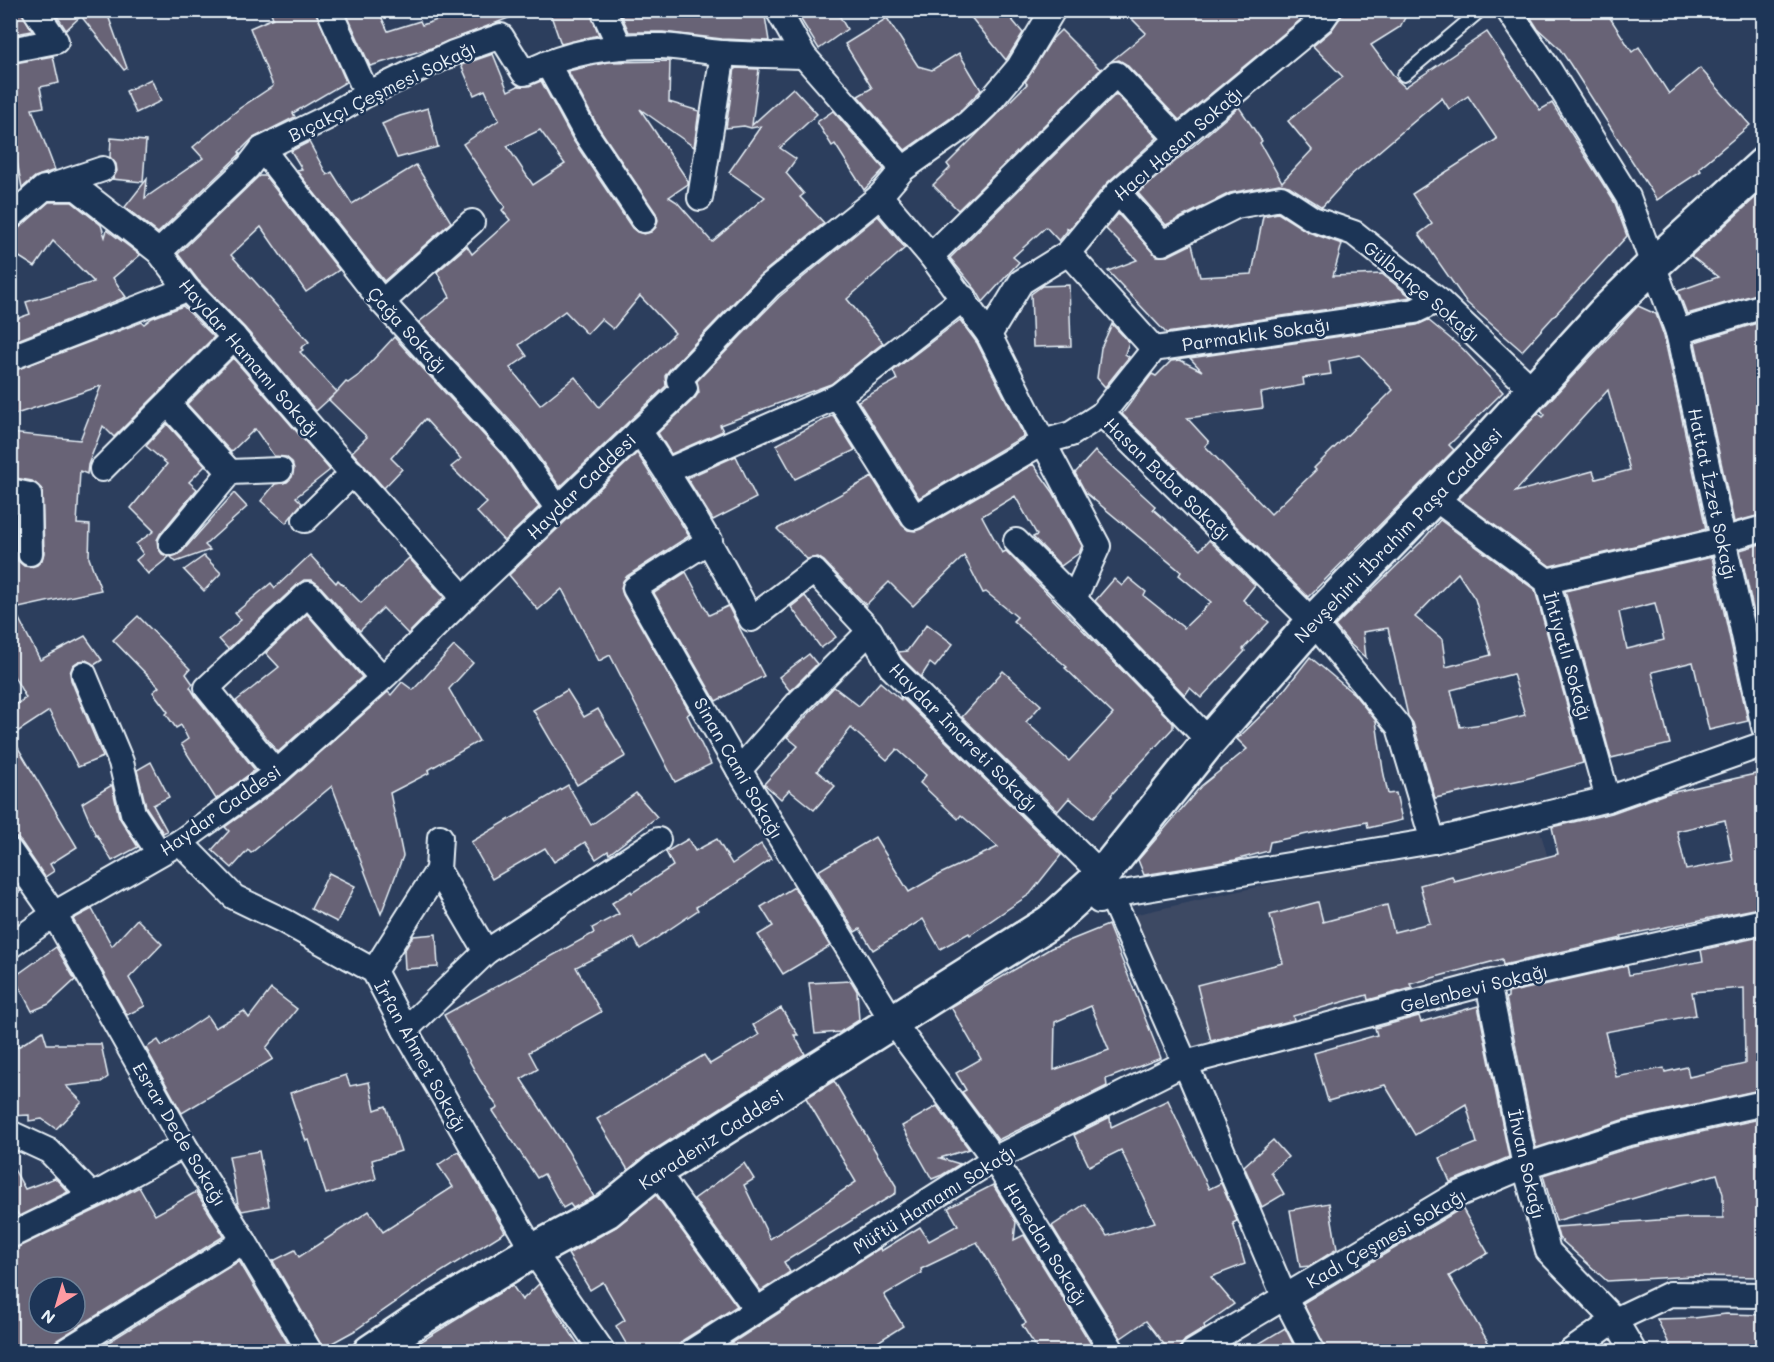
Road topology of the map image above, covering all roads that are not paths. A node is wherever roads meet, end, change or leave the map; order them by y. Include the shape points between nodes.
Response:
1 (35, 10) edge
2 (329, 10) edge
3 (603, 10) edge
4 (778, 10) edge
5 (1053, 10) edge
6 (1329, 10) edge
7 (1481, 10) edge
8 (1508, 10) edge
9 (620, 46) junction
10 (10, 50) edge
11 (723, 53) junction
12 (804, 56) junction
13 (547, 63) junction
14 (1404, 75) dead end
15 (367, 94) junction
16 (1178, 139) junction
17 (262, 149) junction
18 (1764, 164) edge
19 (103, 169) dead end
20 (903, 169) junction
21 (44, 189) junction
22 (1118, 192) junction
23 (880, 196) junction
24 (700, 198) dead end
25 (10, 217) edge
26 (644, 220) dead end
27 (472, 222) dead end
28 (159, 252) junction
29 (1068, 253) junction
30 (932, 256) junction
31 (1653, 265) junction
32 (187, 289) junction
33 (964, 298) junction
34 (1438, 300) junction
35 (382, 302) junction
36 (1764, 306) edge
37 (1678, 332) junction
38 (989, 335) junction
39 (234, 337) junction
40 (1154, 349) junction
41 (10, 358) edge
42 (1534, 391) junction
43 (838, 396) junction
44 (168, 404) junction
45 (1102, 414) junction
46 (639, 431) junction
47 (1043, 442) junction
48 (102, 469) dead end
49 (280, 470) dead end
50 (667, 471) junction
51 (230, 472) junction
52 (353, 473) junction
53 (10, 491) edge
54 (1433, 497) junction
55 (558, 509) junction
56 (305, 520) dead end
57 (1764, 528) edge
58 (710, 540) junction
59 (1722, 540) junction
60 (1016, 542) dead end
61 (171, 543) dead end
62 (30, 553) dead end
63 (1547, 580) junction
64 (464, 598) junction
65 (1074, 599) junction
66 (1313, 622) junction
67 (870, 631) junction
68 (84, 674) dead end
69 (382, 678) junction
70 (1764, 727) edge
71 (1209, 741) junction
72 (1764, 744) edge
73 (739, 770) junction
74 (276, 773) junction
75 (1608, 799) junction
76 (440, 837) dead end
77 (658, 840) dead end
78 (1433, 841) junction
79 (170, 847) junction
80 (10, 851) edge
81 (438, 870) junction
82 (1107, 885) junction
83 (54, 914) junction
84 (1764, 921) edge
85 (1050, 922) joint
86 (10, 946) edge
87 (486, 952) junction
88 (374, 971) junction
89 (1488, 983) junction
90 (893, 1022) junction
91 (405, 1030) junction
92 (1185, 1063) junction
93 (1764, 1103) edge
94 (10, 1133) edge
95 (184, 1145) junction
96 (994, 1159) junction
97 (1525, 1166) junction
98 (656, 1171) junction
99 (92, 1196) junction
100 (10, 1236) edge
101 (244, 1241) junction
102 (533, 1251) junction
103 (1764, 1295) edge
104 (1284, 1296) junction
105 (758, 1310) junction
106 (1615, 1320) junction
107 (64, 1352) edge
108 (310, 1352) edge
109 (370, 1352) edge
110 (603, 1352) edge
111 (691, 1352) edge
112 (1113, 1352) edge
113 (1193, 1352) edge
114 (1313, 1352) edge
115 (1570, 1352) edge
116 (1634, 1352) edge

1 - 10 street via 56,41
2 - 15 street
3 - 9 street
4 - 12 street
5 - 20 street, Haydar Caddesi via 1019,66 986,106
6 - 16 street, Hacı Hasan Sokağı via 1322,20
7 - 14 lane
8 - 31 street, Hattat İzzet Sokağı via 1628,197
9 - 11 street, Bıçakçı Çeşmesi Sokağı
9 - 13 street, Bıçakçı Çeşmesi Sokağı via 581,51
11 - 12 street, Bıçakçı Çeşmesi Sokağı
11 - 24 street
12 - 20 street
13 - 15 street, Bıçakçı Çeşmesi Sokağı via 524,74 501,36 453,53
13 - 26 street via 585,132
15 - 17 street, Bıçakçı Çeşmesi Sokağı
16 - 22 street, Hacı Hasan Sokağı
16 - 30 street via 1116,74
17 - 28 street, Bıçakçı Çeşmesi Sokağı
17 - 35 street, Çağa Sokağı
18 - 31 street, Nevşehirli İbrahim Paşa Caddesi
19 - 21 street
20 - 23 street, Haydar Caddesi
21 - 25 street
21 - 28 street, Haydar Hamamı Sokağı via 76,188
22 - 29 street, Hacı Hasan Sokağı
22 - 34 street, Gülbahçe Sokağı via 1162,243 1236,206 1281,198 1313,219 1354,233
23 - 30 street
23 - 46 street, Haydar Caddesi via 769,286 680,380 685,388
27 - 35 street
28 - 32 street, Haydar Hamamı Sokağı
29 - 38 street, Hacı Hasan Sokağı via 1021,282
29 - 40 street
30 - 33 street
31 - 37 street, Hattat İzzet Sokağı
31 - 42 street, Nevşehirli İbrahim Paşa Caddesi
32 - 39 street, Haydar Hamamı Sokağı
32 - 41 street
33 - 38 street
33 - 43 street
34 - 40 street, Parmaklık Sokağı via 1415,311
34 - 42 street, Gülbahçe Sokağı
35 - 55 street, Çağa Sokağı via 513,446
36 - 37 street
37 - 59 street, Hattat İzzet Sokağı
38 - 47 street
39 - 44 street
39 - 52 street, Haydar Hamamı Sokağı
40 - 45 street
42 - 54 street, Nevşehirli İbrahim Paşa Caddesi
43 - 47 street, Hasan Baba Sokağı via 914,517
43 - 50 street
44 - 48 street
44 - 51 street
45 - 47 street, Hasan Baba Sokağı via 1071,434
45 - 66 street, Hasan Baba Sokağı
46 - 50 street
46 - 55 street, Haydar Caddesi
47 - 65 street via 1098,546
49 - 51 street
50 - 58 street
51 - 61 street
52 - 56 street
52 - 64 street, Haydar Hamamı Sokağı
53 - 62 street via 29,495
54 - 63 street, İhtiyatlı Sokağı
54 - 66 street, Nevşehirli İbrahim Paşa Caddesi
55 - 64 street, Haydar Caddesi
57 - 59 street
58 - 67 street, Haydar İmareti Sokağı via 751,619 814,571
58 - 73 street, Sinan Cami Sokağı via 636,588
59 - 63 street
59 - 70 street, Hattat İzzet Sokağı
60 - 65 street
63 - 75 street, İhtiyatlı Sokağı
64 - 69 street, Haydar Caddesi
65 - 71 street
66 - 71 street, Nevşehirli İbrahim Paşa Caddesi
66 - 78 street, Hasan Baba Sokağı via 1399,727
67 - 73 street via 797,704
67 - 82 street, Haydar İmareti Sokağı via 891,667
68 - 79 street, İrfan Ahmet Sokağı via 121,762 133,813
69 - 74 street, Haydar Caddesi
69 - 74 street via 308,594 207,688
71 - 82 street, Nevşehirli İbrahim Paşa Caddesi
72 - 75 street
73 - 90 street, Sinan Cami Sokağı
74 - 79 street, Haydar Caddesi
75 - 78 street
76 - 81 street
77 - 87 street
78 - 82 street
79 - 83 street, Haydar Caddesi
79 - 88 street, İrfan Ahmet Sokağı via 234,897
80 - 83 street, Esrar Dede Sokağı
81 - 87 street
81 - 88 street
82 - 85 street, Nevşehirli İbrahim Paşa Caddesi
82 - 92 street
83 - 86 street, Haydar Caddesi
83 - 95 street, Esrar Dede Sokağı
84 - 89 street, Gelenbevi Sokağı
85 - 90 street, Karadeniz Caddesi
87 - 91 street
88 - 91 street, İrfan Ahmet Sokağı
89 - 92 street, Gelenbevi Sokağı
89 - 97 street, İhvan Sokağı
90 - 96 street, Hanedan Sokağı
90 - 98 street, Karadeniz Caddesi
91 - 102 street, İrfan Ahmet Sokağı
92 - 96 street, Müftü Hamamı Sokağı
92 - 104 street
93 - 97 street, Kadı Çeşmesi Sokağı via 1625,1134
94 - 99 street via 49,1151
95 - 99 street
95 - 101 street, Esrar Dede Sokağı
96 - 105 street, Müftü Hamamı Sokağı
96 - 112 street, Hanedan Sokağı
97 - 104 street, Kadı Çeşmesi Sokağı via 1452,1197
97 - 106 street, İhvan Sokağı via 1548,1251
98 - 102 street, Karadeniz Caddesi via 607,1211
98 - 105 street
99 - 100 street
101 - 107 street
101 - 108 street, Esrar Dede Sokağı
102 - 109 street, Karadeniz Caddesi
102 - 110 street, İrfan Ahmet Sokağı
103 - 106 street via 1670,1293
104 - 113 street, Kadı Çeşmesi Sokağı
104 - 114 street
105 - 111 street, Müftü Hamamı Sokağı
106 - 115 street
106 - 116 street, İhvan Sokağı

